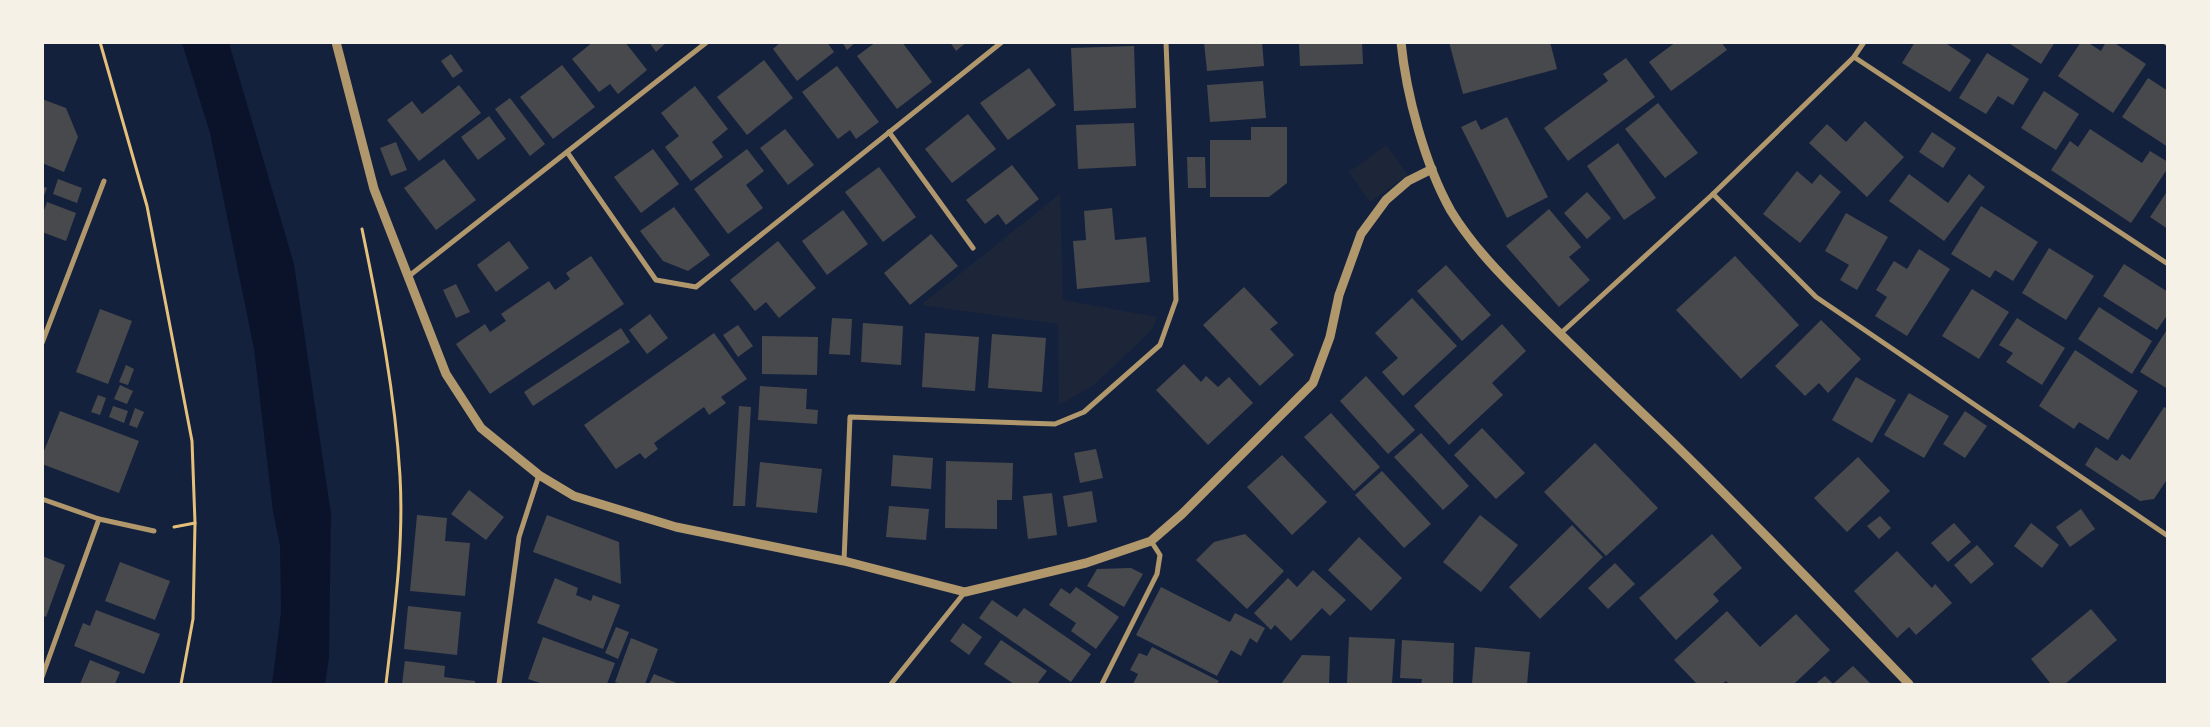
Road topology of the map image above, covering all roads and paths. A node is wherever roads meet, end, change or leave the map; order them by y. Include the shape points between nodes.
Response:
1 (100, 42) edge
2 (336, 42) edge
3 (707, 42) edge
4 (1002, 42) edge
5 (1166, 42) edge
6 (1401, 42) edge
7 (1864, 42) edge
8 (1854, 57) junction
9 (889, 132) junction
10 (567, 152) junction
11 (1432, 169) junction
12 (104, 181) dead end
13 (1713, 194) junction
14 (361, 224) dead end
15 (973, 248) dead end
16 (2168, 264) edge
17 (409, 276) junction
18 (1560, 334) junction
19 (42, 342) edge
20 (540, 475) junction
21 (42, 499) edge
22 (99, 519) junction
23 (154, 531) dead end
24 (2168, 536) edge
25 (1150, 541) junction
26 (844, 562) junction
27 (965, 592) junction
28 (42, 677) edge
29 (181, 684) edge
30 (386, 684) edge
31 (498, 684) edge
32 (891, 684) edge
33 (1102, 684) edge
34 (1909, 684) edge

1 - 29 path via 147,206 192,441 195,523 193,618
2 - 17 street via 374,189
3 - 10 street
4 - 9 street
5 - 26 street via 1176,300 1160,346 1084,412 1055,424 850,417
6 - 11 street via 1403,68
7 - 8 street
8 - 13 street
8 - 16 street
9 - 10 street via 696,287 656,280
9 - 15 street
10 - 17 street
11 - 18 street via 1451,210 1485,259
11 - 25 street via 1408,181 1386,200 1361,234 1313,382 1182,514
12 - 19 street
13 - 18 street
13 - 24 street via 1816,297
14 - 30 path via 386,347 400,477 399,580
17 - 20 street via 446,374 480,428
18 - 34 street via 1695,464
20 - 26 street via 574,496 676,527
20 - 31 street via 519,537
21 - 22 street
22 - 23 street
22 - 28 street
25 - 27 street via 1086,563
25 - 33 street via 1160,555 1157,574
26 - 27 street
27 - 32 street

